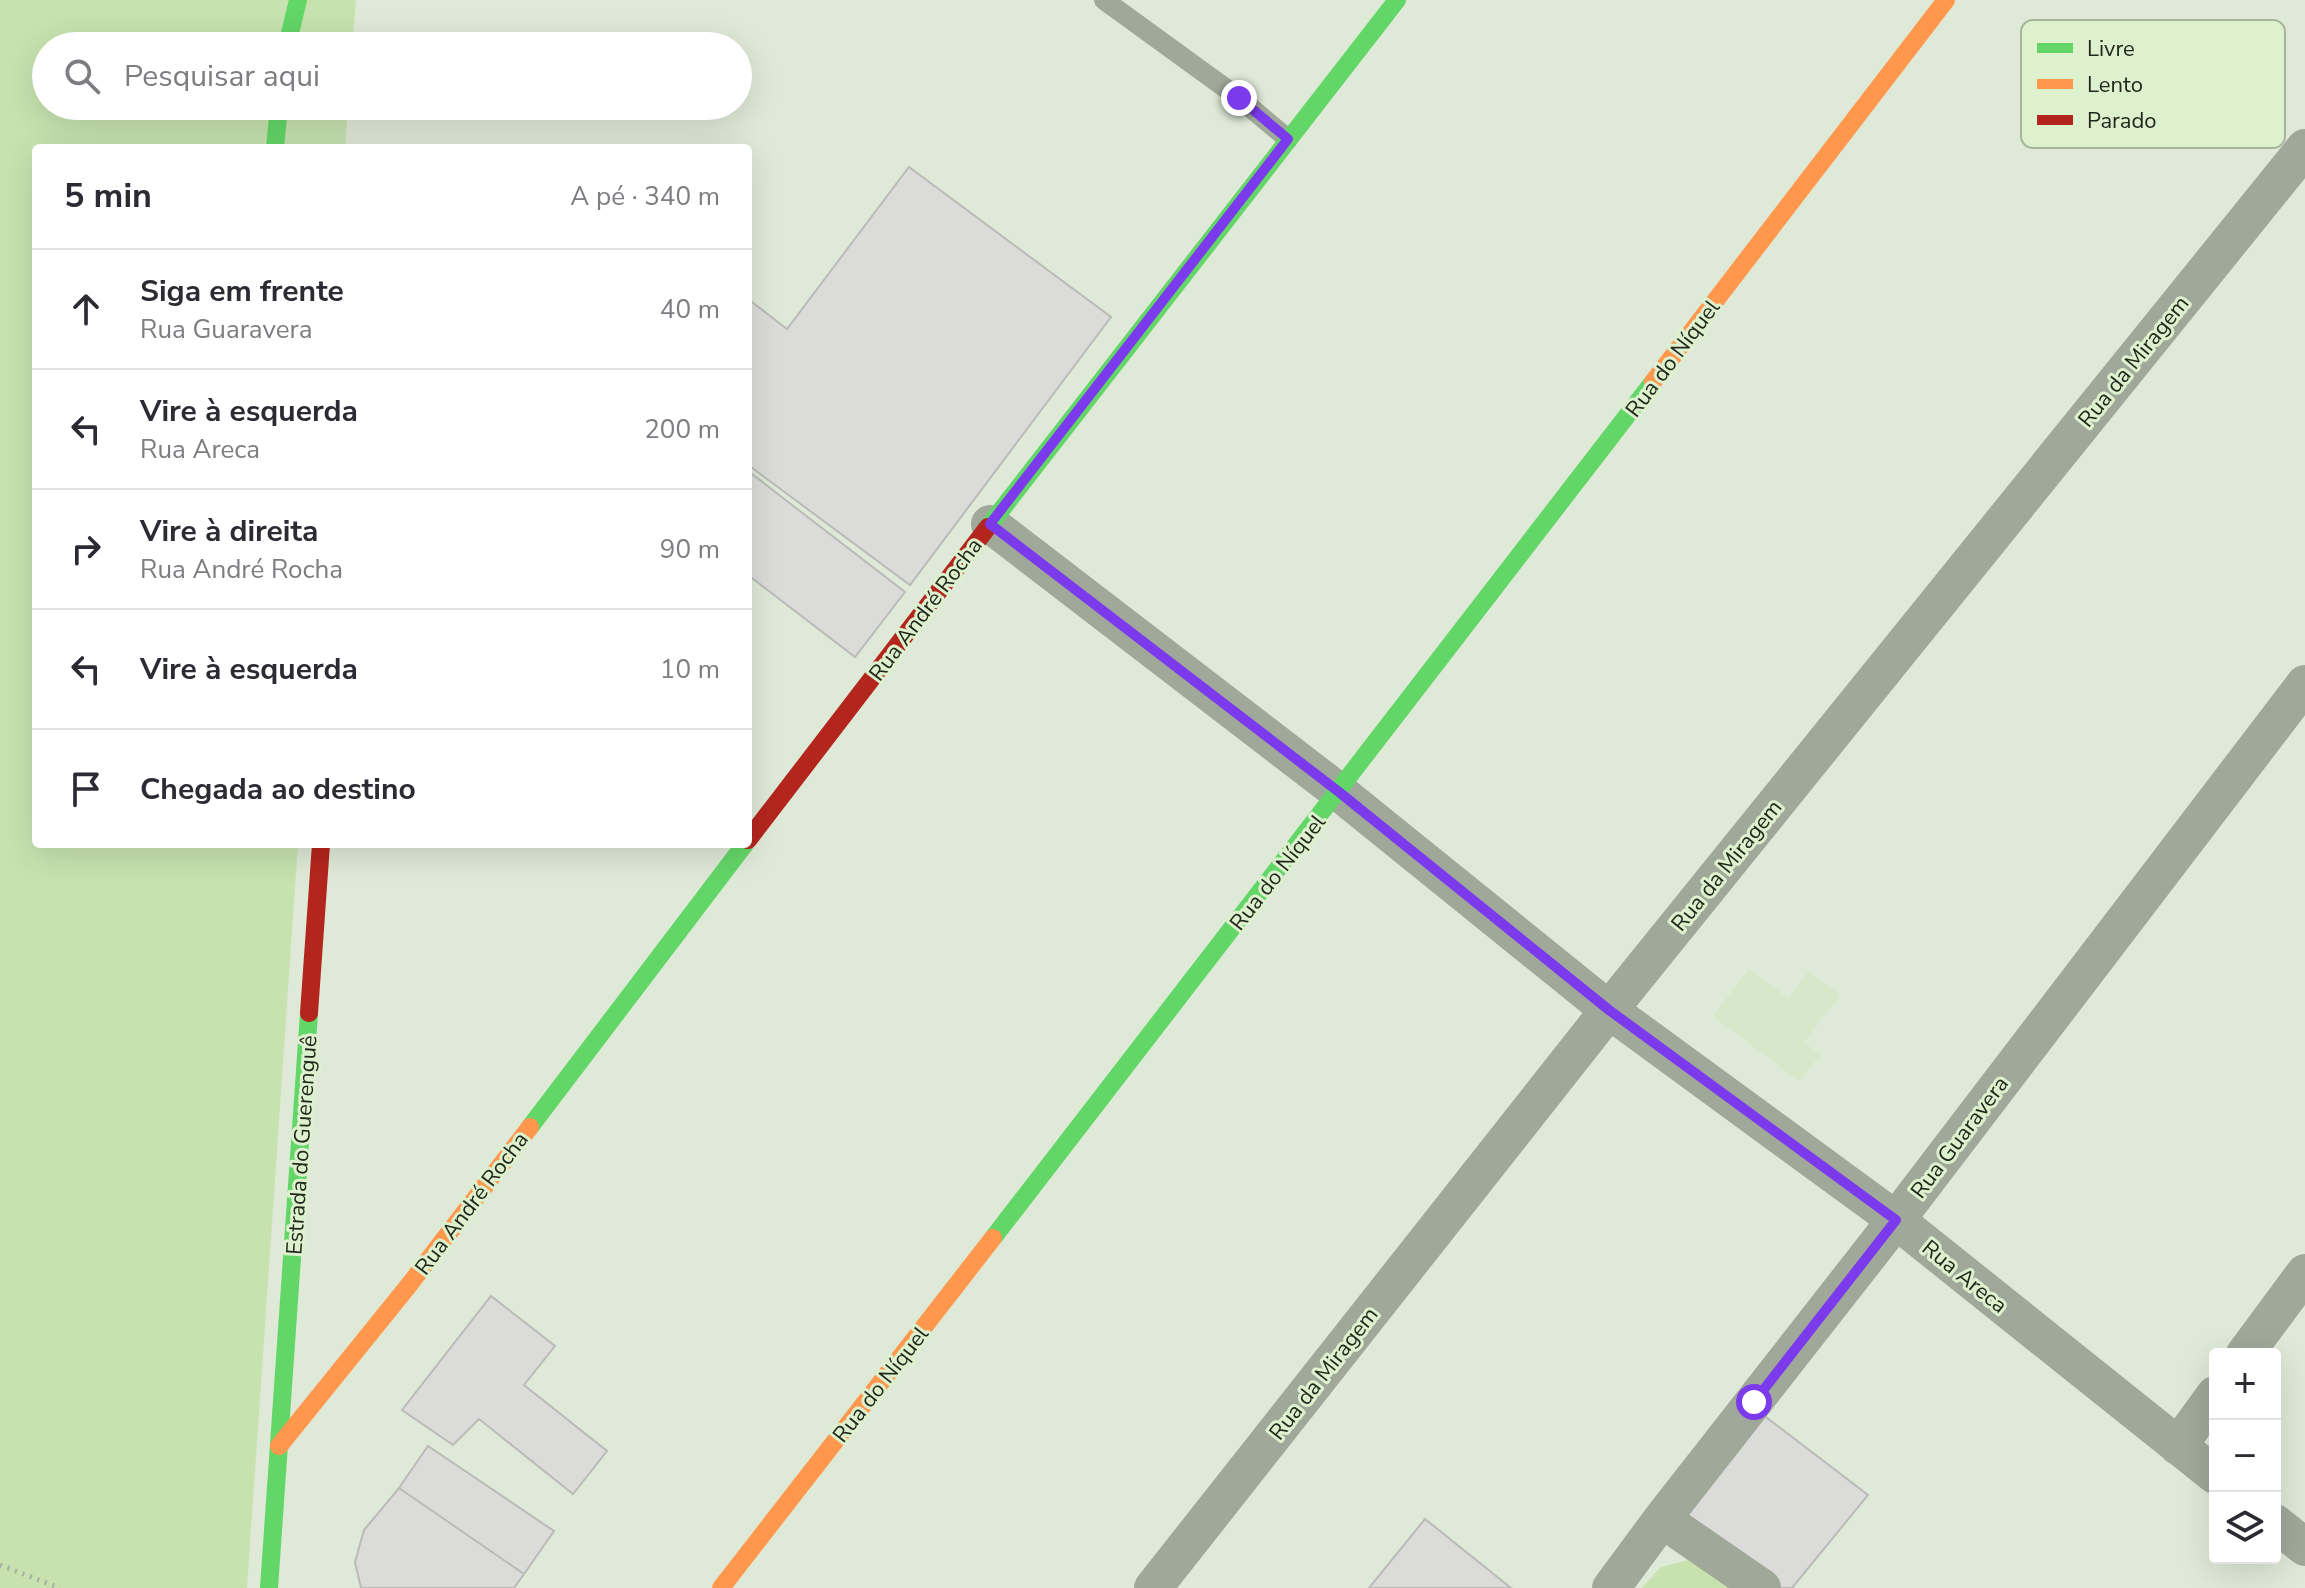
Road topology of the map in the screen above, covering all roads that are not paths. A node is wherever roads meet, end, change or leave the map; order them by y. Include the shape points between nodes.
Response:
1 (298, 0) edge
2 (1104, 0) edge
3 (1397, 0) edge
4 (1946, 0) edge
5 (289, 32) edge
6 (278, 120) edge
7 (1288, 139) junction
8 (275, 144) edge
9 (2305, 148) edge
10 (990, 524) junction
11 (2305, 684) edge
12 (1339, 792) junction
13 (752, 835) edge
14 (321, 848) edge
15 (742, 848) edge
16 (1609, 1010) junction
17 (1896, 1220) junction
18 (2305, 1273) edge
19 (2249, 1348) edge
20 (2209, 1403) edge
21 (279, 1446) junction
22 (2178, 1446) junction
23 (2209, 1470) edge
24 (1662, 1519) junction
25 (2281, 1528) edge
26 (2305, 1547) edge
27 (270, 1580) edge
28 (282, 1588) edge
29 (721, 1588) edge
30 (1153, 1588) edge
31 (1611, 1588) edge
32 (1762, 1588) edge

1 - 5 main road
2 - 7 lane
3 - 7 main road, Rua André Rocha
4 - 12 main road, Rua do Níquel
6 - 8 main road
7 - 10 main road, Rua André Rocha
9 - 16 street, Rua da Miragem
10 - 12 street, Rua Areca
10 - 13 main road, Rua André Rocha
11 - 17 street, Rua Guaravera
12 - 16 street, Rua Areca
12 - 29 main road, Rua do Níquel
14 - 21 main road, Estrada do Guerenguê
15 - 21 main road, Rua André Rocha via 409,1285
16 - 17 street, Rua Areca
16 - 30 street, Rua da Miragem
17 - 22 street, Rua Areca
17 - 24 street, Rua Guaravera
18 - 19 street
20 - 22 street
21 - 27 main road
22 - 23 street, Rua Areca
24 - 31 street, Rua Guaravera
24 - 32 street
25 - 26 street
27 - 28 main road

